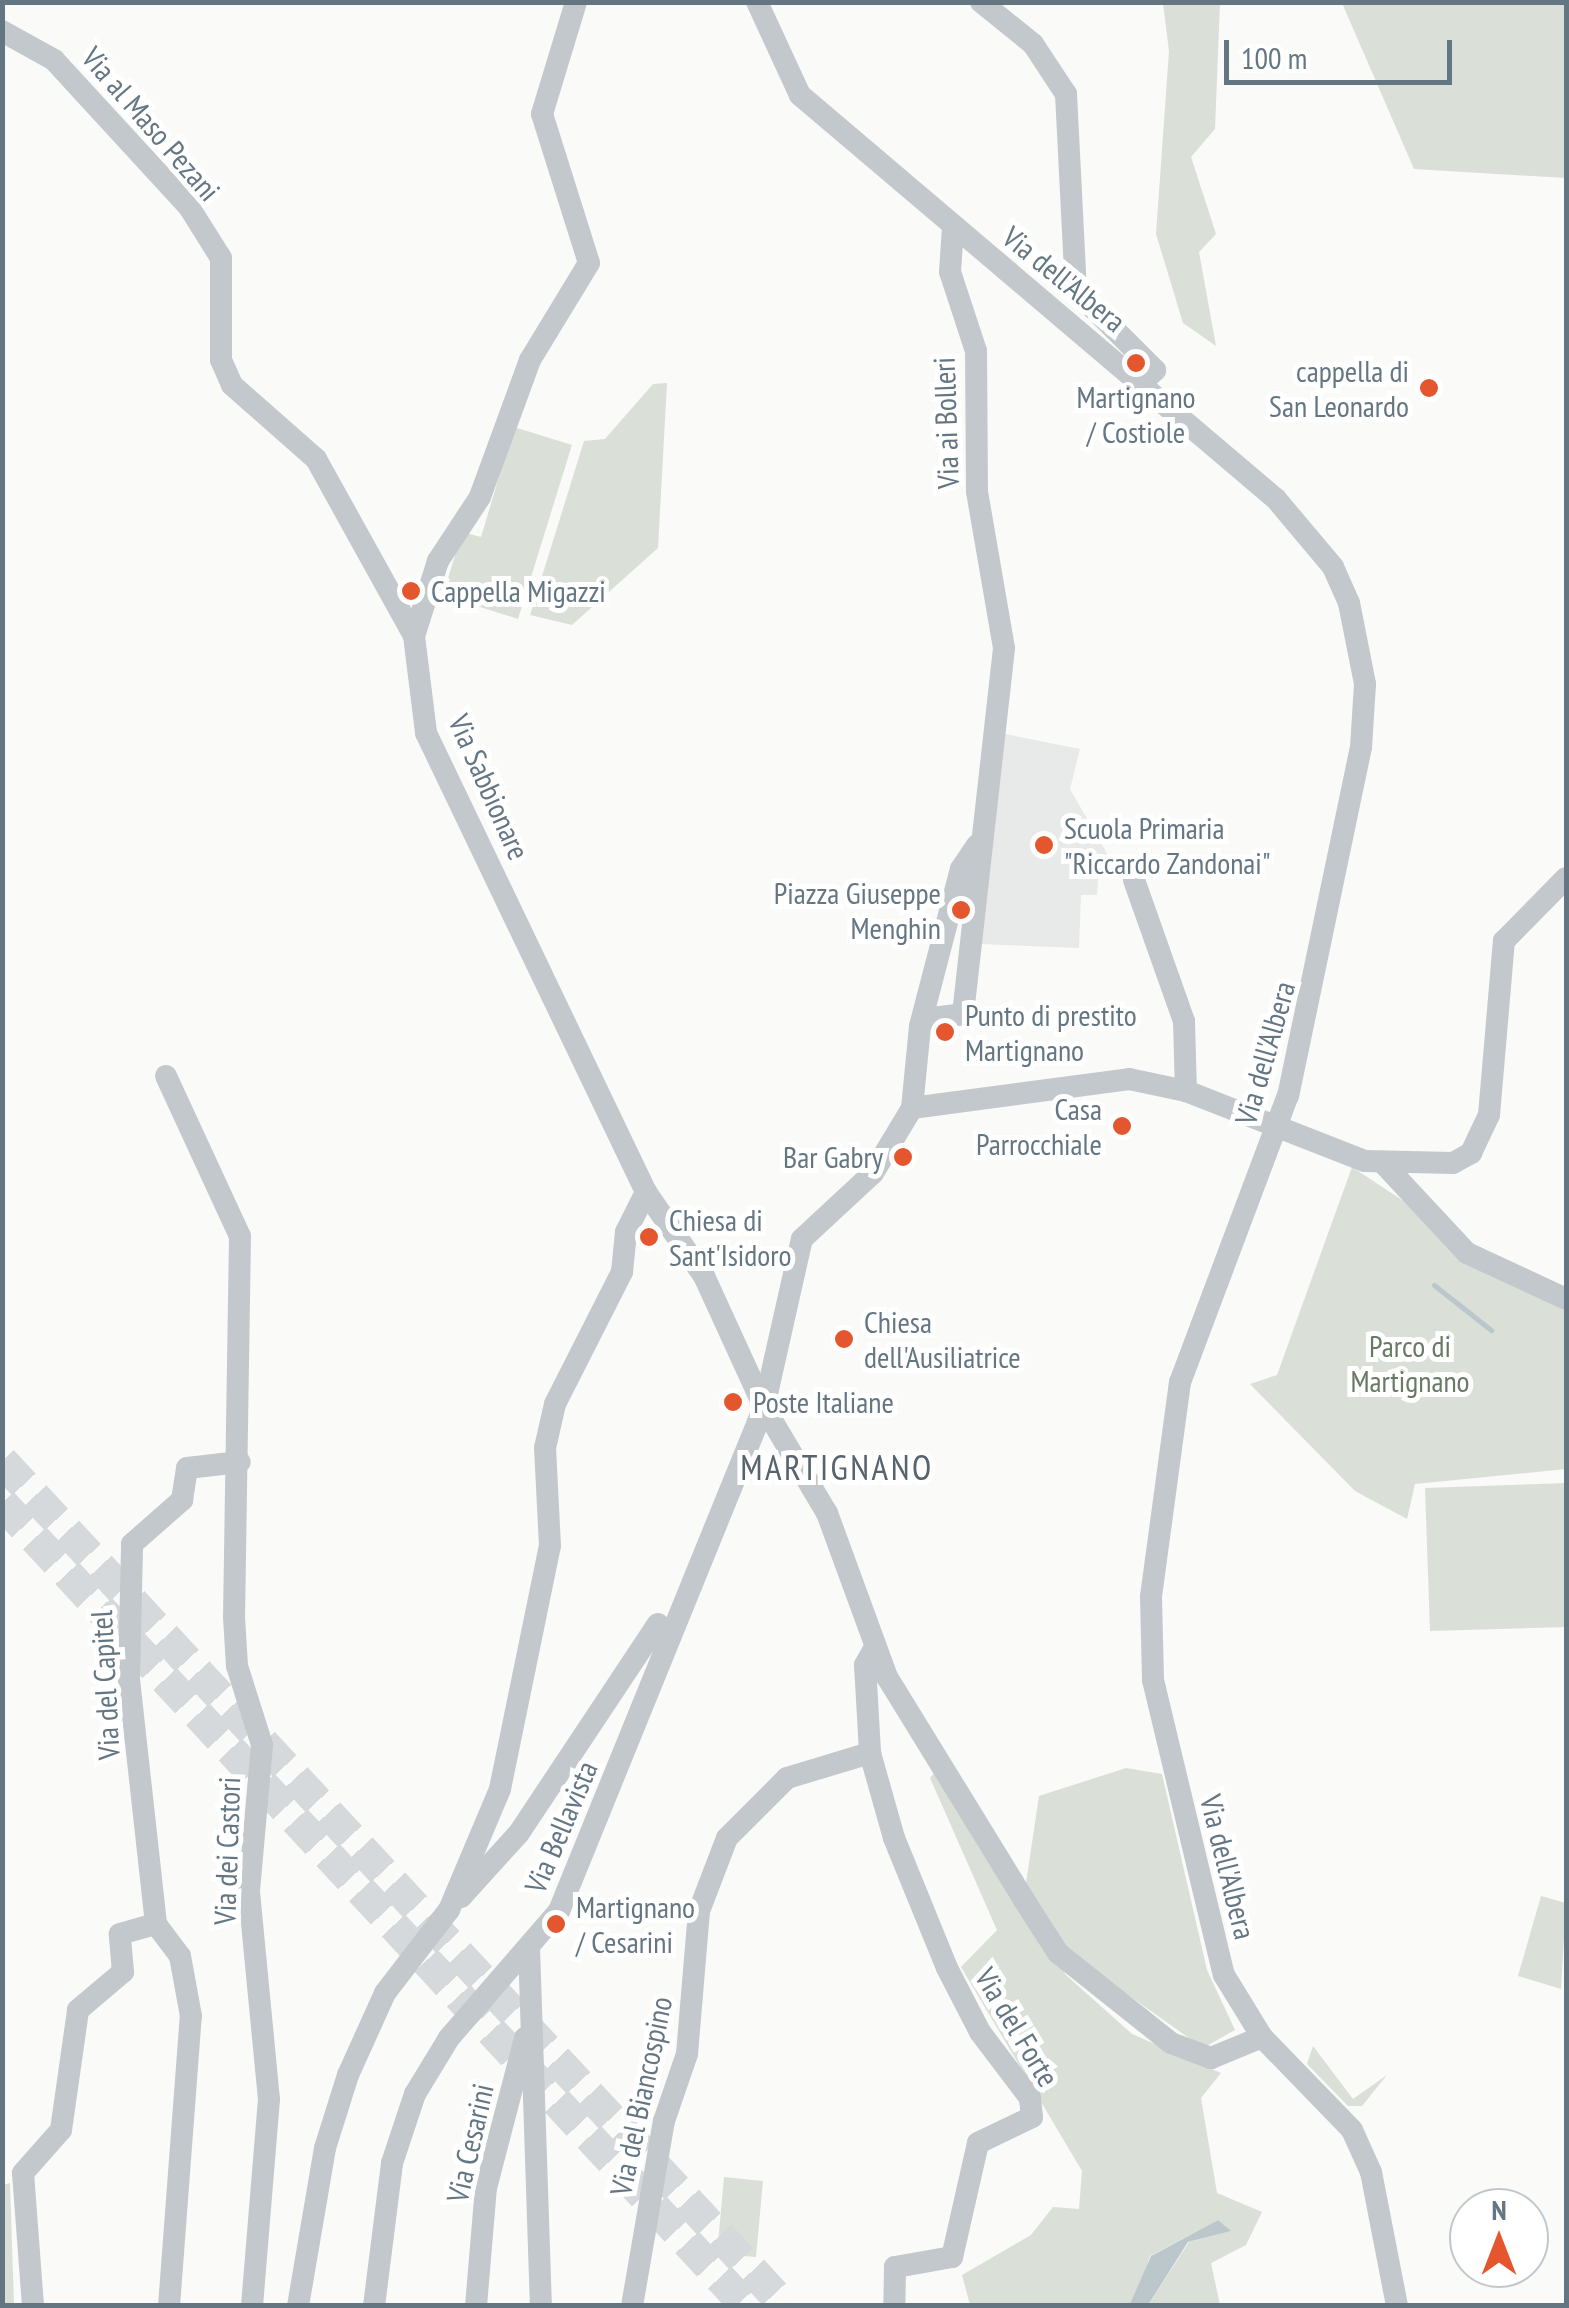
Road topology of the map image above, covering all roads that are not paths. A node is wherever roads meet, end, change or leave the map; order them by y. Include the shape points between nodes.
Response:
1 (576, 2) edge
2 (756, 2) edge
3 (981, 2) edge
4 (2, 31) edge
5 (953, 227) junction
6 (1143, 382) junction
7 (414, 636) junction
8 (977, 845) junction
9 (1566, 878) edge
10 (1134, 880) dead end
11 (924, 1019) junction
12 (166, 1076) dead end
13 (1186, 1091) junction
14 (912, 1108) junction
15 (1276, 1128) junction
16 (1383, 1162) junction
17 (646, 1192) junction
18 (1566, 1298) edge
19 (764, 1407) junction
20 (240, 1462) junction
21 (678, 1604) junction
22 (875, 1647) junction
23 (870, 1753) junction
24 (449, 1910) junction
25 (156, 1924) junction
26 (529, 1946) junction
27 (536, 1996) junction
28 (1262, 2038) junction
29 (33, 2306) edge
30 (170, 2306) edge
31 (252, 2306) edge
32 (298, 2306) edge
33 (374, 2306) edge
34 (476, 2306) edge
35 (541, 2306) edge
36 (632, 2306) edge
37 (894, 2306) edge
38 (1397, 2306) edge

1 - 7 street, Via Sabbionare via 542,114 588,263 530,360 480,497 438,561
2 - 5 street via 800,96
3 - 6 street via 1033,44 1066,94 1076,292 1155,370
4 - 7 street, Via al Maso Pezani via 68,73 189,208 220,258 221,360 232,385 316,458
5 - 6 street, Via dell'Albera
5 - 8 street, Via ai Bolleri via 950,272 976,350 976,491 1004,626 1002,684
6 - 15 street, Via dell'Albera via 1306,530 1332,567 1361,652 1362,747 1314,1001
7 - 17 street, Via Sabbionare via 426,733
8 - 11 street via 961,869
8 - 11 street via 963,1014
9 - 16 street via 1504,941 1495,1089 1471,1153 1453,1163
10 - 13 street via 1184,1021
11 - 14 street
12 - 20 street, Via dei Castori via 240,1236 233,1404
13 - 14 street via 1130,1079
13 - 15 street
14 - 19 street, Via Bellavista via 874,1174 802,1239
15 - 16 street
15 - 28 street, Via dell'Albera via 1180,1382 1150,1597 1153,1680 1209,1918 1224,1975
16 - 18 street via 1467,1253
17 - 19 street, Via Sabbionare via 704,1276
17 - 24 street via 626,1232 622,1272 555,1404 544,1448 550,1546 516,1718 500,1788
19 - 21 street, Via Bellavista
19 - 22 street, Via del Forte via 827,1513
20 - 25 street, Via del Capitel via 187,1468 182,1500 132,1544 129,1680
20 - 31 street, Via dei Castori via 234,1617 237,1666 262,1745 249,1892 269,2099
21 - 24 street via 519,1833
21 - 26 street, Via Bellavista via 559,1912
22 - 23 street, Via del Forte via 865,1665
22 - 28 street, Via del Forte via 914,1728 1058,1954 1170,2043 1211,2058
23 - 36 street, Via del Biancospino via 787,1778 728,1838 700,1911 687,2054 664,2121
23 - 37 street, Via del Forte via 947,1968 1030,2098 1032,2117 978,2143 952,2257 895,2267
24 - 32 street via 385,1994 348,2074 325,2148
25 - 29 street via 120,1934 122,1972 78,2010 61,2130 23,2173
25 - 30 street, Via del Capitel via 180,1956 191,2016
26 - 27 street, Via Cesarini
26 - 33 street, Via Bellavista via 415,2094 392,2163
27 - 34 street, Via Cesarini via 486,2188
27 - 35 street, Via Cesarini
28 - 38 street, Via dell'Albera via 1352,2130 1371,2172

